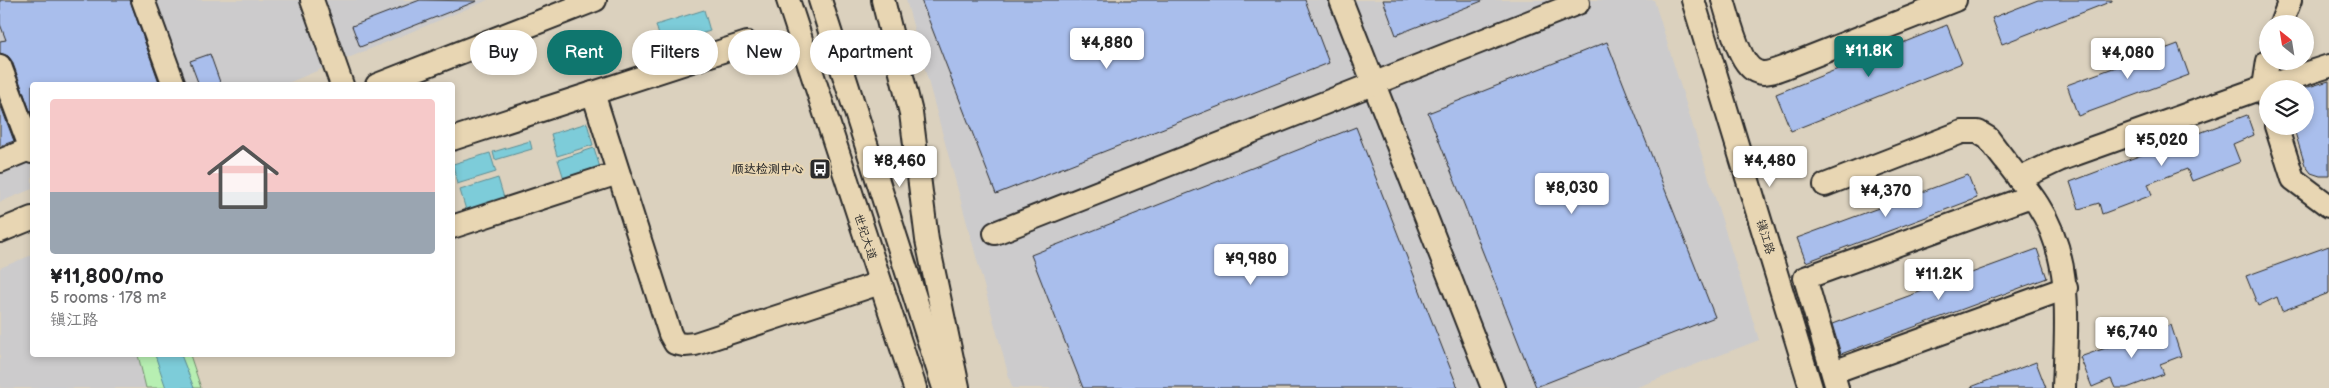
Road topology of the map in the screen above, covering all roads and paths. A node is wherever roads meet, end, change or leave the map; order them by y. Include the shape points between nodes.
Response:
1 (143, 0) edge
2 (312, 0) edge
3 (595, 0) edge
4 (788, 0) edge
5 (820, 0) edge
6 (883, 0) edge
7 (1340, 0) edge
8 (1693, 0) edge
9 (1723, 0) edge
10 (1955, 0) edge
11 (2290, 0) edge
12 (1578, 3) dead end
13 (2284, 15) edge
14 (728, 49) edge
15 (0, 66) edge
16 (2329, 66) edge
17 (2296, 80) edge
18 (173, 82) edge
19 (341, 82) edge
20 (384, 82) edge
21 (1373, 84) junction
22 (593, 93) junction
23 (2259, 95) edge
24 (2279, 135) edge
25 (455, 138) edge
26 (30, 145) edge
27 (30, 151) edge
28 (0, 161) edge
29 (618, 173) junction
30 (1825, 185) dead end
31 (2025, 188) junction
32 (2329, 206) edge
33 (30, 219) edge
34 (455, 226) edge
35 (0, 231) edge
36 (995, 233) dead end
37 (880, 283) junction
38 (2066, 288) junction
39 (1835, 380) edge
40 (915, 388) edge
41 (944, 388) edge
42 (958, 388) edge
43 (1492, 388) edge
44 (1811, 388) edge
45 (2064, 388) edge

1 - 18 street
2 - 19 street
3 - 20 street
4 - 37 street, 世纪大道
5 - 41 street
6 - 42 street via 911,113 927,240
7 - 21 street
8 - 44 street, 镇江路
9 - 10 street via 1746,64 1758,72 1785,67
11 - 13 street
12 - 21 street
14 - 22 street
15 - 26 street
16 - 17 street
21 - 36 street
21 - 43 street
22 - 25 street
22 - 29 street
23 - 31 street via 2059,160
24 - 32 street via 2293,179
27 - 28 street
29 - 34 street
29 - 37 street via 675,343 694,344
30 - 31 street via 1962,132 1978,132 1988,138
31 - 38 street via 2054,237 2063,263
31 - 39 street via 1804,278
33 - 35 street
37 - 40 street, 世纪大道
38 - 39 street
38 - 45 street

